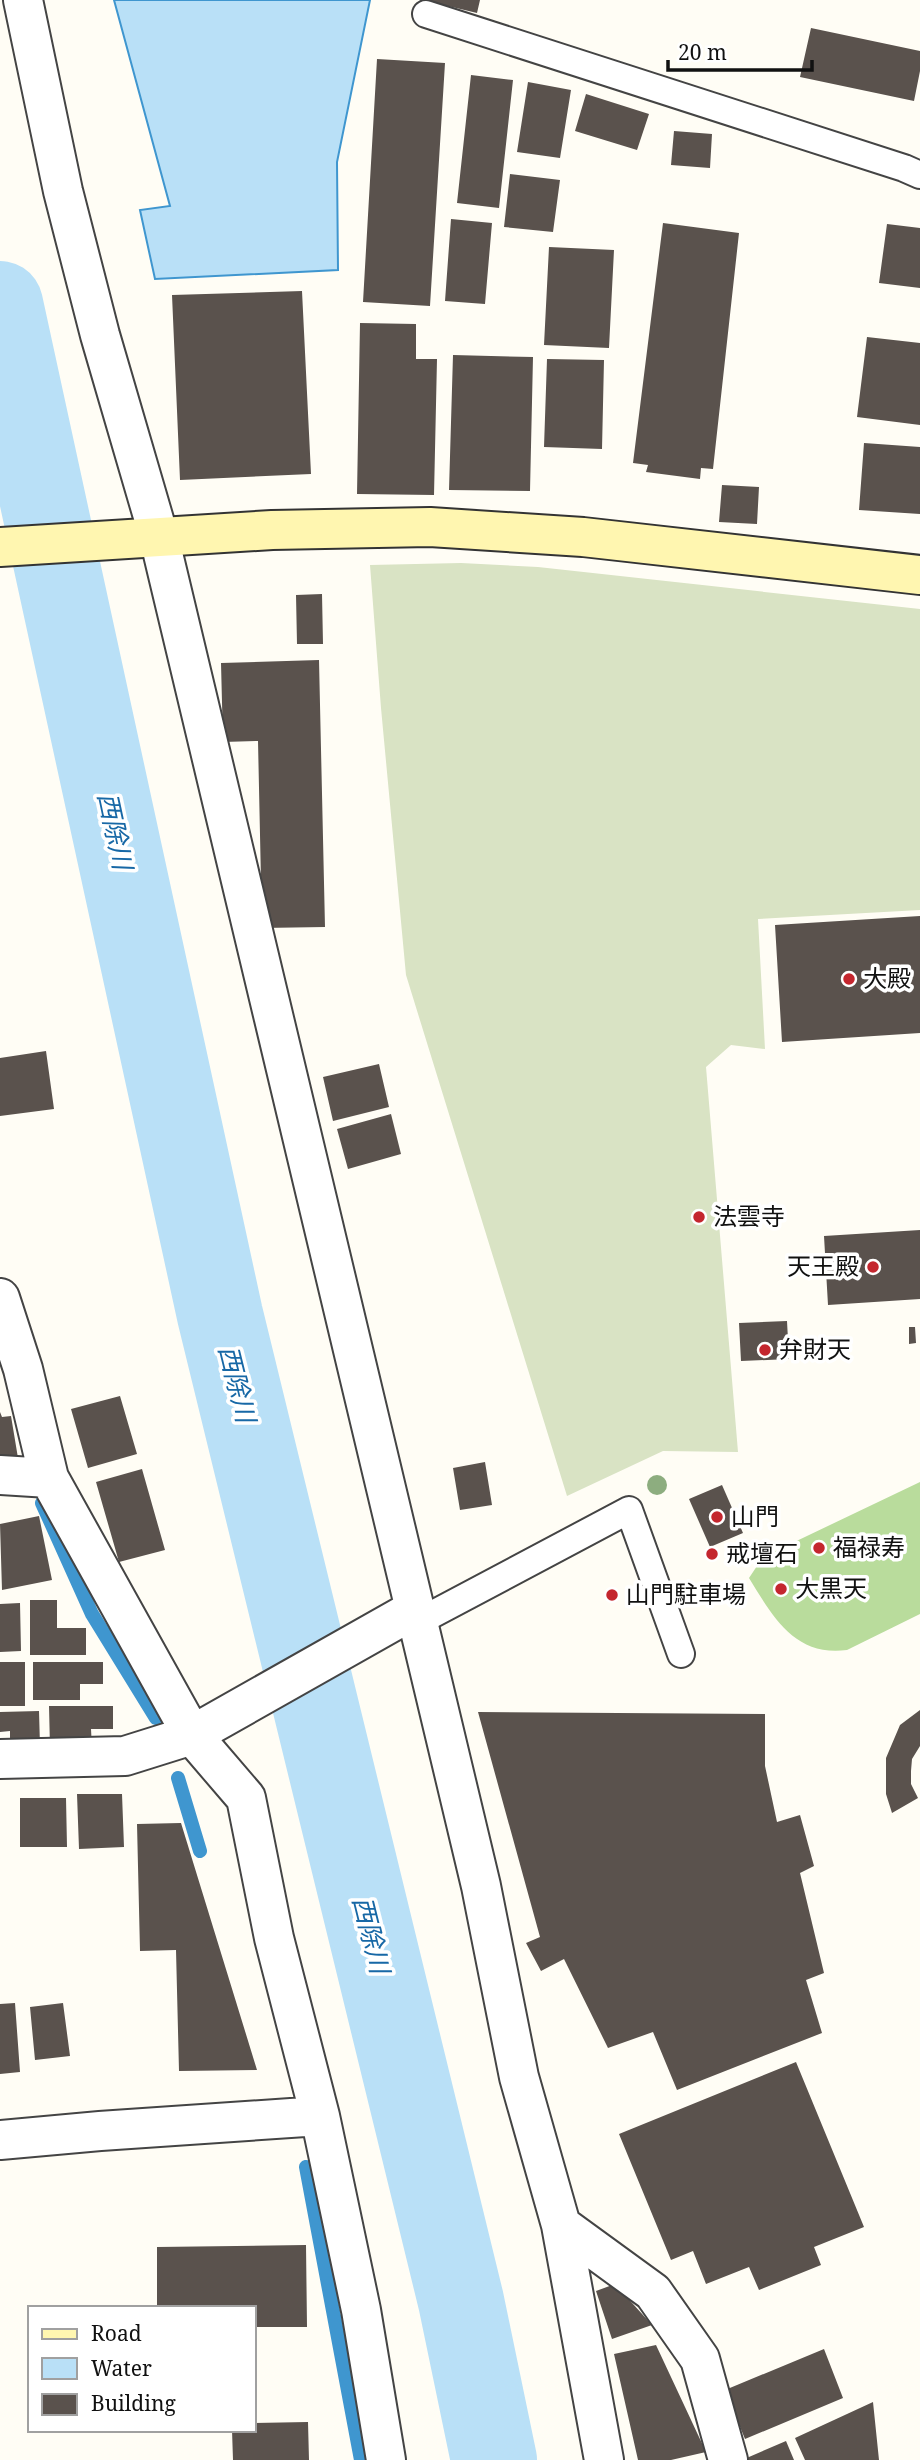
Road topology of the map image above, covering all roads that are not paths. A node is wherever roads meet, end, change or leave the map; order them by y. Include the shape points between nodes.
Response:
1 (23, 0) edge
2 (426, 14) dead end
3 (920, 175) edge
4 (143, 538) junction
5 (0, 547) edge
6 (920, 575) edge
7 (0, 1298) edge
8 (0, 1475) edge
9 (49, 1478) junction
10 (416, 1615) junction
11 (681, 1654) dead end
12 (192, 1735) junction
13 (0, 1759) edge
14 (320, 2116) junction
15 (0, 2140) edge
16 (561, 2225) junction
17 (386, 2460) edge
18 (604, 2460) edge
19 (728, 2460) edge

1 - 4 street
2 - 3 lane
4 - 5 street
4 - 6 street via 430,527 583,537
4 - 10 street
7 - 9 street via 23,1369
8 - 9 street
9 - 12 street
10 - 11 lane via 629,1510
10 - 12 street via 376,1630
10 - 16 street via 481,1886 519,2077
12 - 13 street via 125,1756
12 - 14 street via 246,1798 274,1938
14 - 15 street
14 - 17 street via 361,2310
16 - 18 street
16 - 19 street via 653,2291 700,2359

